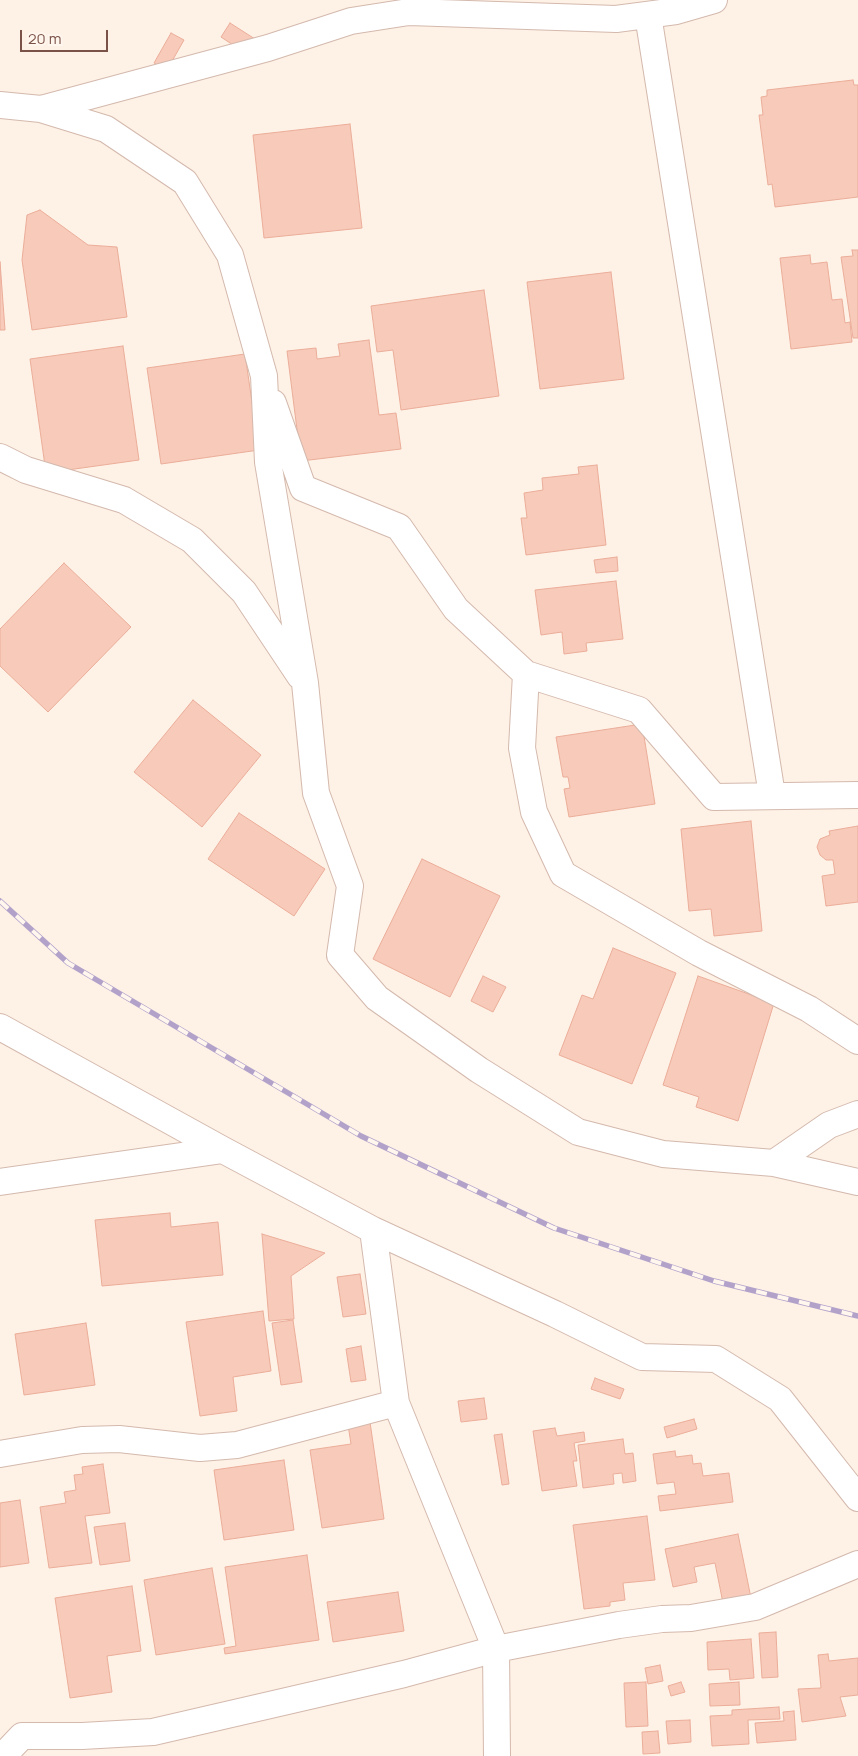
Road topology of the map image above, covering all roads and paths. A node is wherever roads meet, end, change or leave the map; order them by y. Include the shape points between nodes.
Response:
1 (714, 0) edge
2 (648, 15) junction
3 (0, 105) edge
4 (41, 109) junction
5 (264, 376) junction
6 (0, 457) edge
7 (526, 674) junction
8 (305, 683) junction
9 (772, 795) junction
10 (858, 795) edge
11 (0, 1027) edge
12 (858, 1041) edge
13 (858, 1114) edge
14 (223, 1150) junction
15 (774, 1163) junction
16 (0, 1182) edge
17 (858, 1182) edge
18 (373, 1230) junction
19 (396, 1403) junction
20 (0, 1454) edge
21 (858, 1498) edge
22 (858, 1564) edge
23 (496, 1649) junction
24 (3, 1756) edge
25 (497, 1756) edge

1 - 2 street
2 - 4 street via 616,19 469,13 400,14 351,22 268,48
2 - 9 street
3 - 4 street
4 - 5 street via 106,129 185,182 230,255
5 - 7 street via 303,488 399,527 456,609
5 - 8 street via 268,462
6 - 8 street via 26,470 124,500 192,540 244,592
7 - 9 street via 639,710 714,797
7 - 12 street via 522,748 534,812 564,874 699,953 809,1009
8 - 15 street via 316,793 350,886 340,954 377,998 478,1070 578,1132 663,1154
9 - 10 street
11 - 14 street
13 - 15 street via 829,1125
14 - 16 street
14 - 18 street
15 - 17 street
18 - 19 street
18 - 21 street via 642,1357 716,1359 780,1398
19 - 20 street via 237,1445 200,1448 110,1439 82,1440
19 - 23 street
22 - 23 street via 754,1607 691,1618 619,1625
23 - 24 street via 404,1674 153,1732 22,1736
23 - 25 street

